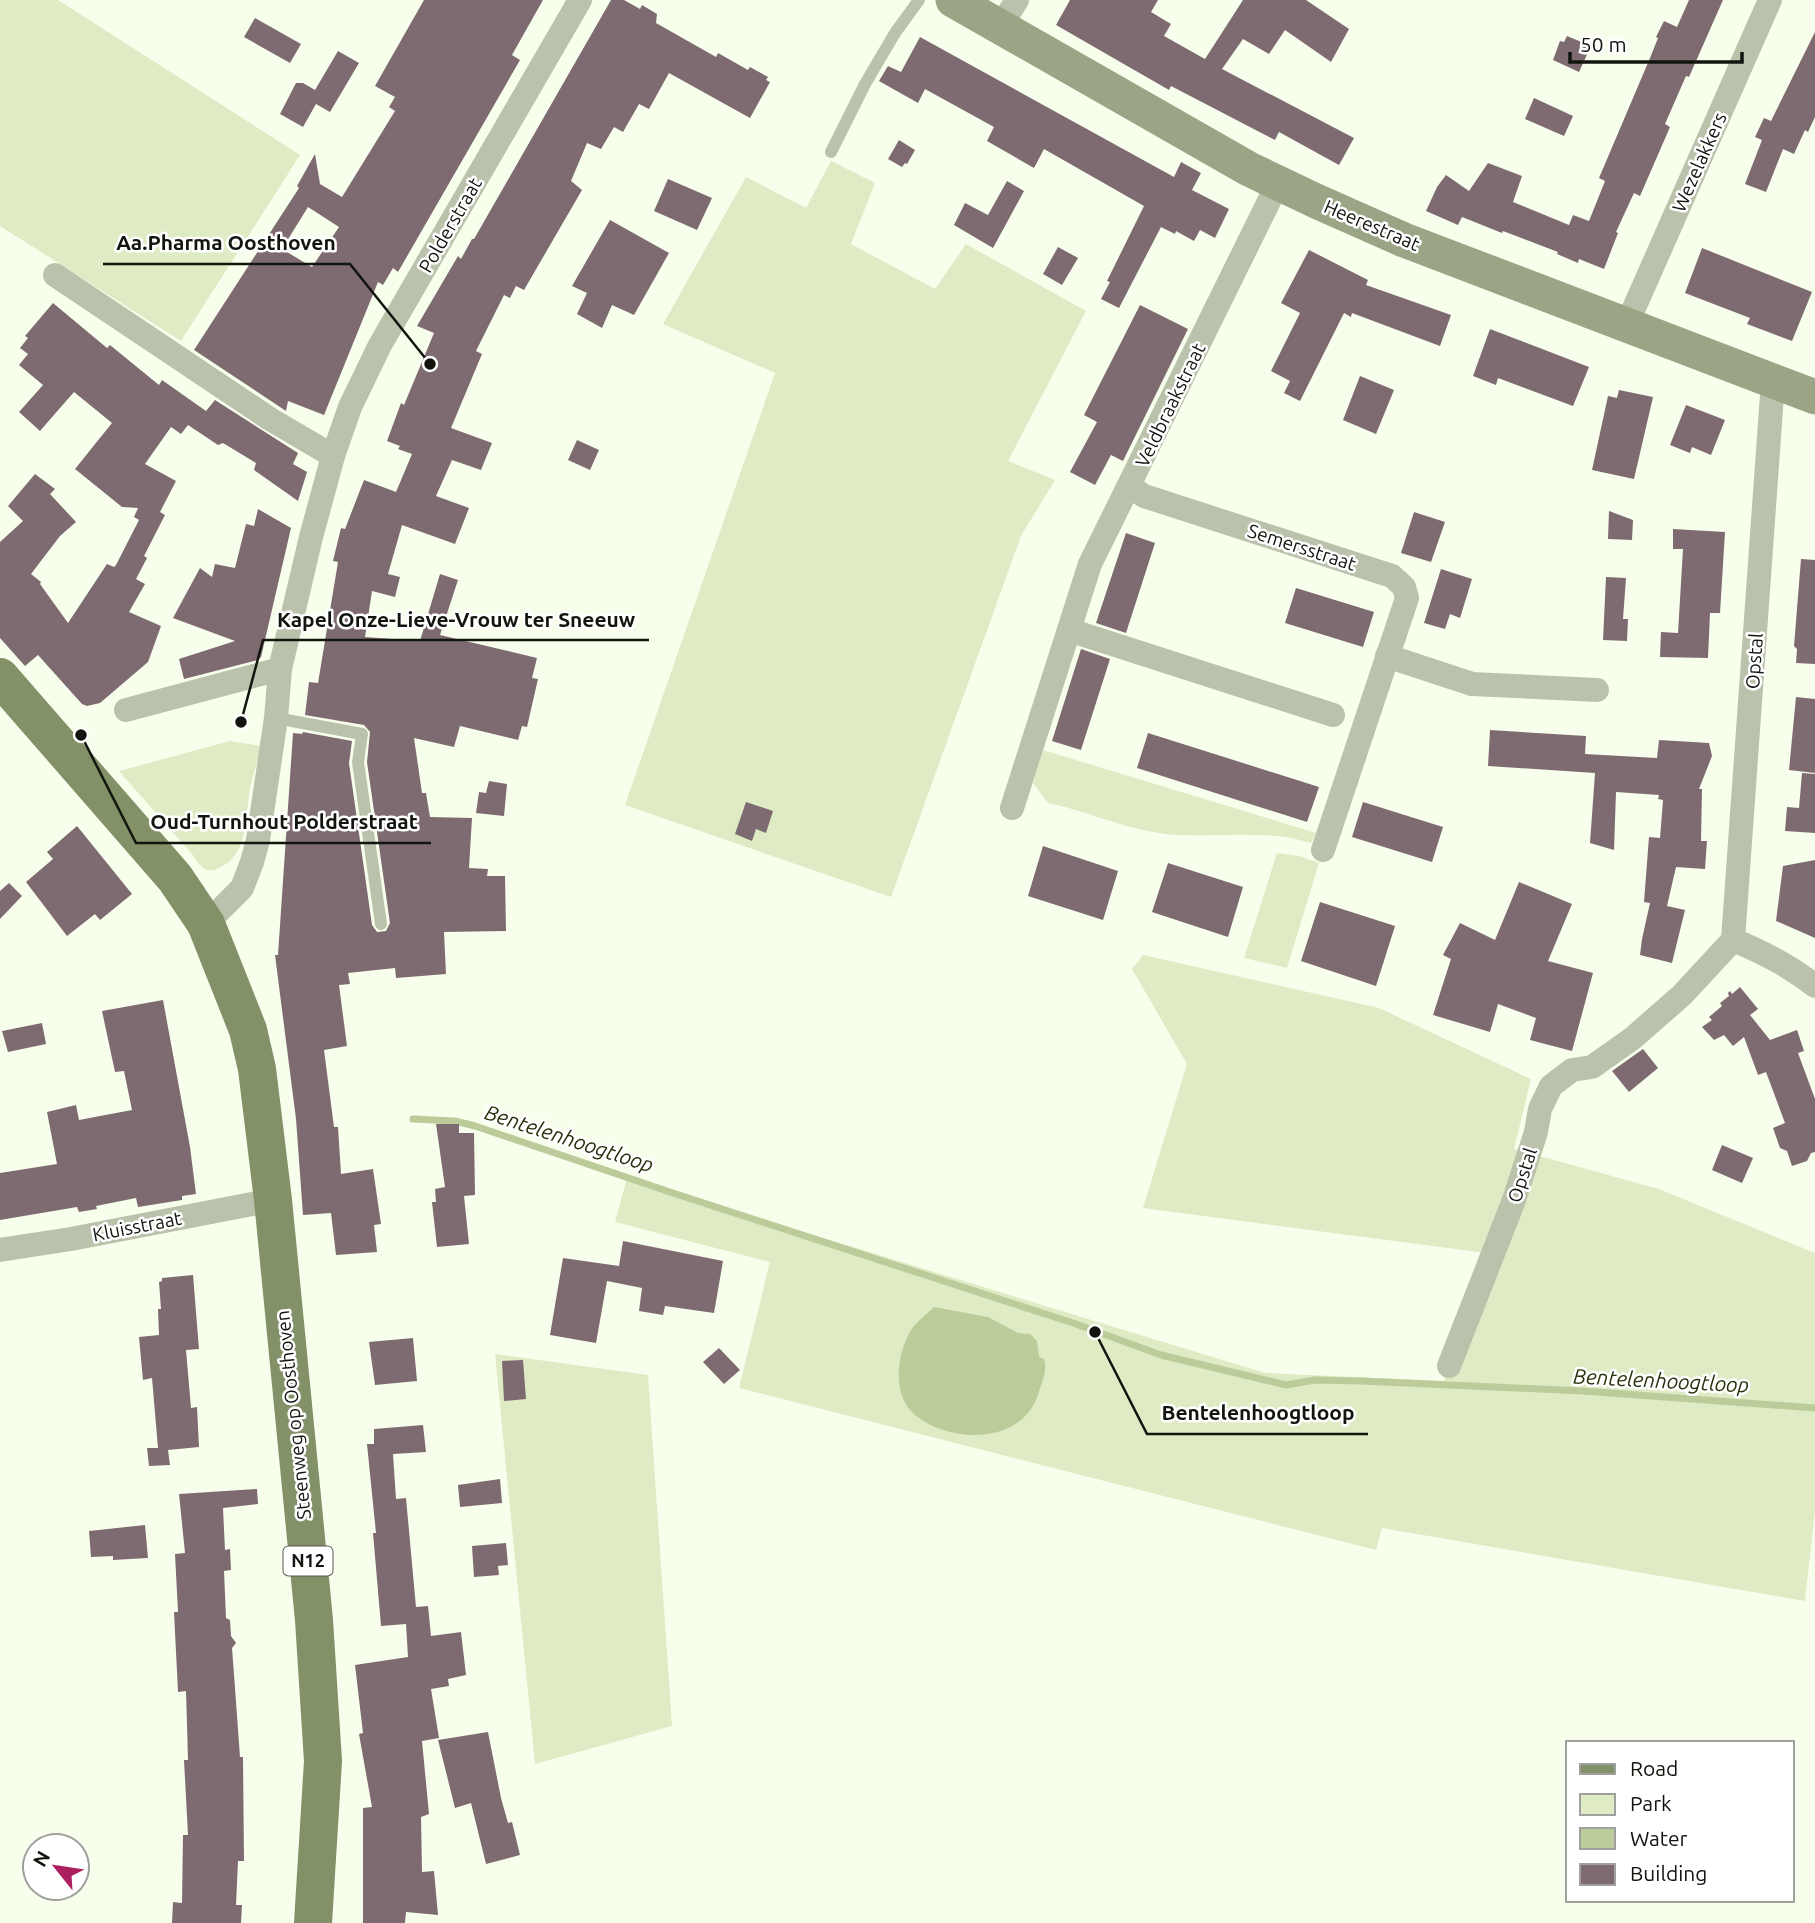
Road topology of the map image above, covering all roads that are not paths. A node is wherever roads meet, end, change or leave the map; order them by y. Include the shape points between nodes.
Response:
1 (580, 0) edge
2 (919, 0) edge
3 (953, 0) edge
4 (1770, 0) edge
5 (1009, 14) edge
6 (831, 152) dead end
7 (1278, 183) junction
8 (55, 275) dead end
9 (1628, 324) junction
10 (1773, 381) junction
11 (1815, 397) edge
12 (333, 456) junction
13 (1130, 486) junction
14 (1069, 630) junction
15 (1387, 656) junction
16 (280, 669) junction
17 (0, 677) edge
18 (1597, 690) dead end
19 (126, 709) dead end
20 (1333, 715) dead end
21 (276, 718) junction
22 (1012, 808) dead end
23 (1323, 850) dead end
24 (206, 924) junction
25 (381, 924) dead end
26 (1733, 940) junction
27 (1815, 986) edge
28 (273, 1200) junction
29 (0, 1250) edge
30 (1449, 1366) dead end
31 (313, 1923) edge

1 - 12 street, Polderstraat via 380,345 358,387
2 - 6 lane via 865,84
3 - 5 street, Heerestraat
4 - 9 street, Wezelakkers
5 - 7 street, Heerestraat via 1249,169
7 - 9 street, Heerestraat via 1404,240
7 - 13 street, Veldbraakstraat
8 - 12 street
9 - 10 street, Heerestraat
10 - 11 street, Heerestraat
10 - 26 street, Opstal
12 - 16 street, Polderstraat
13 - 14 street, Veldbraakstraat via 1090,564
13 - 15 street, Semersstraat via 1144,496 1392,576 1404,587 1407,598
14 - 20 street
14 - 22 street, Veldbraakstraat
15 - 18 street via 1472,684
15 - 23 street, Semersstraat
16 - 19 street
16 - 21 street, Polderstraat
17 - 24 main road, N12 via 175,878
21 - 24 street, Polderstraat via 252,862 242,888
21 - 25 lane via 362,734 358,762
24 - 28 main road, N12 via 248,1030
26 - 27 street via 1795,970
26 - 30 street, Opstal via 1682,995 1633,1038 1592,1067 1572,1070 1551,1086 1514,1200
28 - 29 street, Kluisstraat
28 - 31 main road, Steenweg op Oosthoven / N12 via 322,1748

